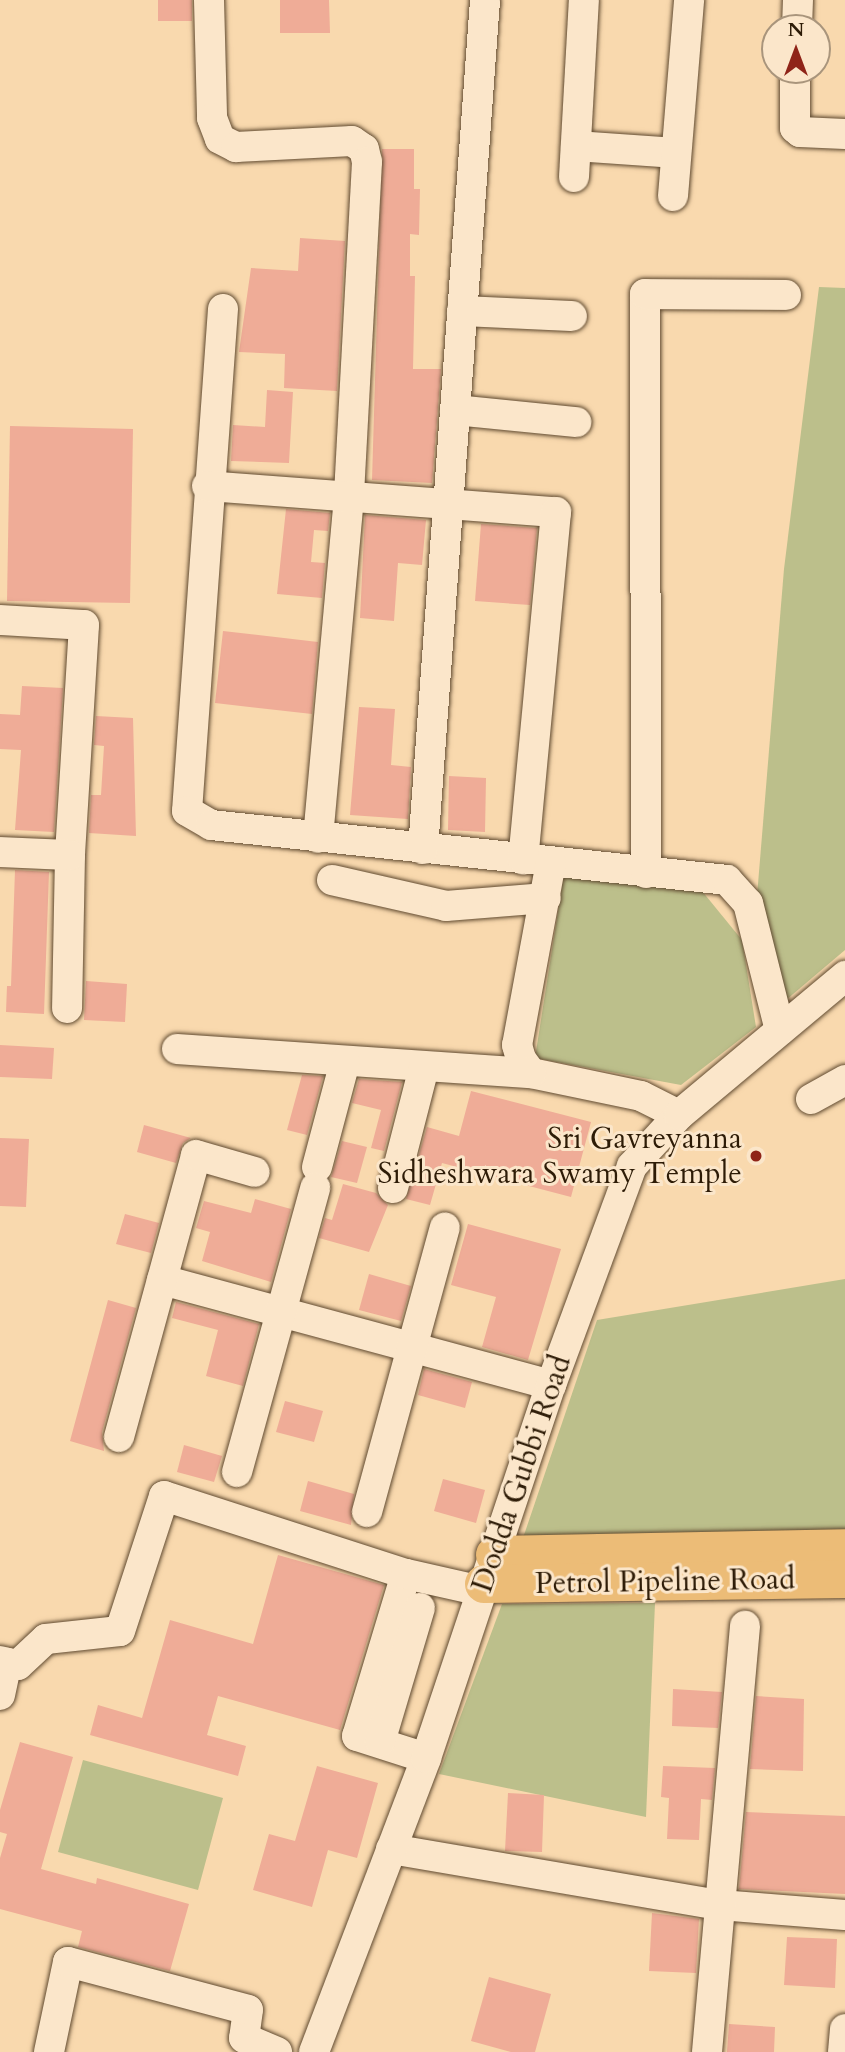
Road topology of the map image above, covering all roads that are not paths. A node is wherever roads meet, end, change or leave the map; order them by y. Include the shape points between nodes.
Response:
1 (209, 0) edge
2 (485, 0) edge
3 (584, 0) edge
4 (689, 0) edge
5 (795, 84) edge
6 (845, 134) edge
7 (576, 146) junction
8 (676, 153) junction
9 (574, 177) dead end
10 (673, 196) dead end
11 (786, 295) dead end
12 (223, 309) dead end
13 (463, 311) junction
14 (572, 316) dead end
15 (455, 410) junction
16 (576, 422) dead end
17 (207, 486) junction
18 (349, 497) junction
19 (448, 504) junction
20 (0, 620) edge
21 (318, 838) junction
22 (423, 849) junction
23 (0, 852) edge
24 (70, 855) junction
25 (537, 860) junction
26 (646, 873) junction
27 (332, 880) dead end
28 (546, 898) junction
29 (845, 976) edge
30 (67, 1007) dead end
31 (780, 1030) junction
32 (177, 1049) dead end
33 (345, 1062) junction
34 (424, 1067) junction
35 (531, 1073) junction
36 (845, 1080) edge
37 (811, 1099) dead end
38 (679, 1115) junction
39 (255, 1172) dead end
40 (393, 1188) dead end
41 (445, 1227) dead end
42 (162, 1280) junction
43 (281, 1312) junction
44 (412, 1348) junction
45 (551, 1385) junction
46 (119, 1437) dead end
47 (237, 1472) dead end
48 (367, 1512) dead end
49 (845, 1548) edge
50 (406, 1574) junction
51 (487, 1577) junction
52 (845, 1579) edge
53 (420, 1608) dead end
54 (745, 1626) dead end
55 (395, 1648) junction
56 (3, 1662) edge
57 (0, 1695) edge
58 (426, 1758) junction
59 (391, 1849) junction
60 (720, 1905) junction
61 (845, 1915) edge
62 (845, 2029) edge
63 (236, 2045) edge
64 (49, 2052) edge
65 (277, 2052) edge
66 (314, 2052) edge
67 (707, 2052) edge
68 (843, 2052) edge

1 - 18 street via 212,118 220,139 236,147 352,141 364,149 368,162
2 - 13 street
3 - 7 street
4 - 8 street
5 - 6 street via 795,128
7 - 8 street
7 - 9 street
8 - 10 street
11 - 26 street via 645,294
12 - 17 street
13 - 14 street
13 - 15 street
15 - 16 street
15 - 19 street
17 - 18 street
17 - 21 street via 187,811 211,825
18 - 19 street
18 - 21 street
19 - 22 street
19 - 25 street via 556,512
20 - 24 street via 84,625
21 - 22 street
22 - 25 street
23 - 24 street
24 - 30 street
25 - 26 street
25 - 28 street
26 - 31 street via 727,880 737,887 748,903
27 - 28 street via 446,906
28 - 35 street via 517,1045
29 - 31 street, Dodda Gubbi Road
31 - 38 street, Dodda Gubbi Road
32 - 33 street
33 - 34 street
33 - 43 street
34 - 35 street
34 - 40 street
35 - 38 street via 641,1096
36 - 37 street
38 - 45 street, Dodda Gubbi Road via 632,1166
39 - 42 street via 196,1155
41 - 44 street
42 - 43 street
42 - 46 street
43 - 44 street
43 - 47 street
44 - 45 street
44 - 48 street
45 - 51 street, Dodda Gubbi Road
49 - 51 main road, Petrol Pipeline Road
50 - 51 street
50 - 55 street
50 - 56 street via 164,1496 120,1631 46,1639 18,1665
51 - 52 main road, Petrol Pipeline Road
51 - 58 street, Dodda Gubbi Road
53 - 55 street
54 - 60 street
55 - 58 street via 380,1742
56 - 57 street
58 - 59 street, Dodda Gubbi Road
59 - 60 street
59 - 66 street, Dodda Gubbi Road
60 - 61 street
60 - 67 street
62 - 68 street
63 - 64 street via 248,2010 68,1962
63 - 65 street

